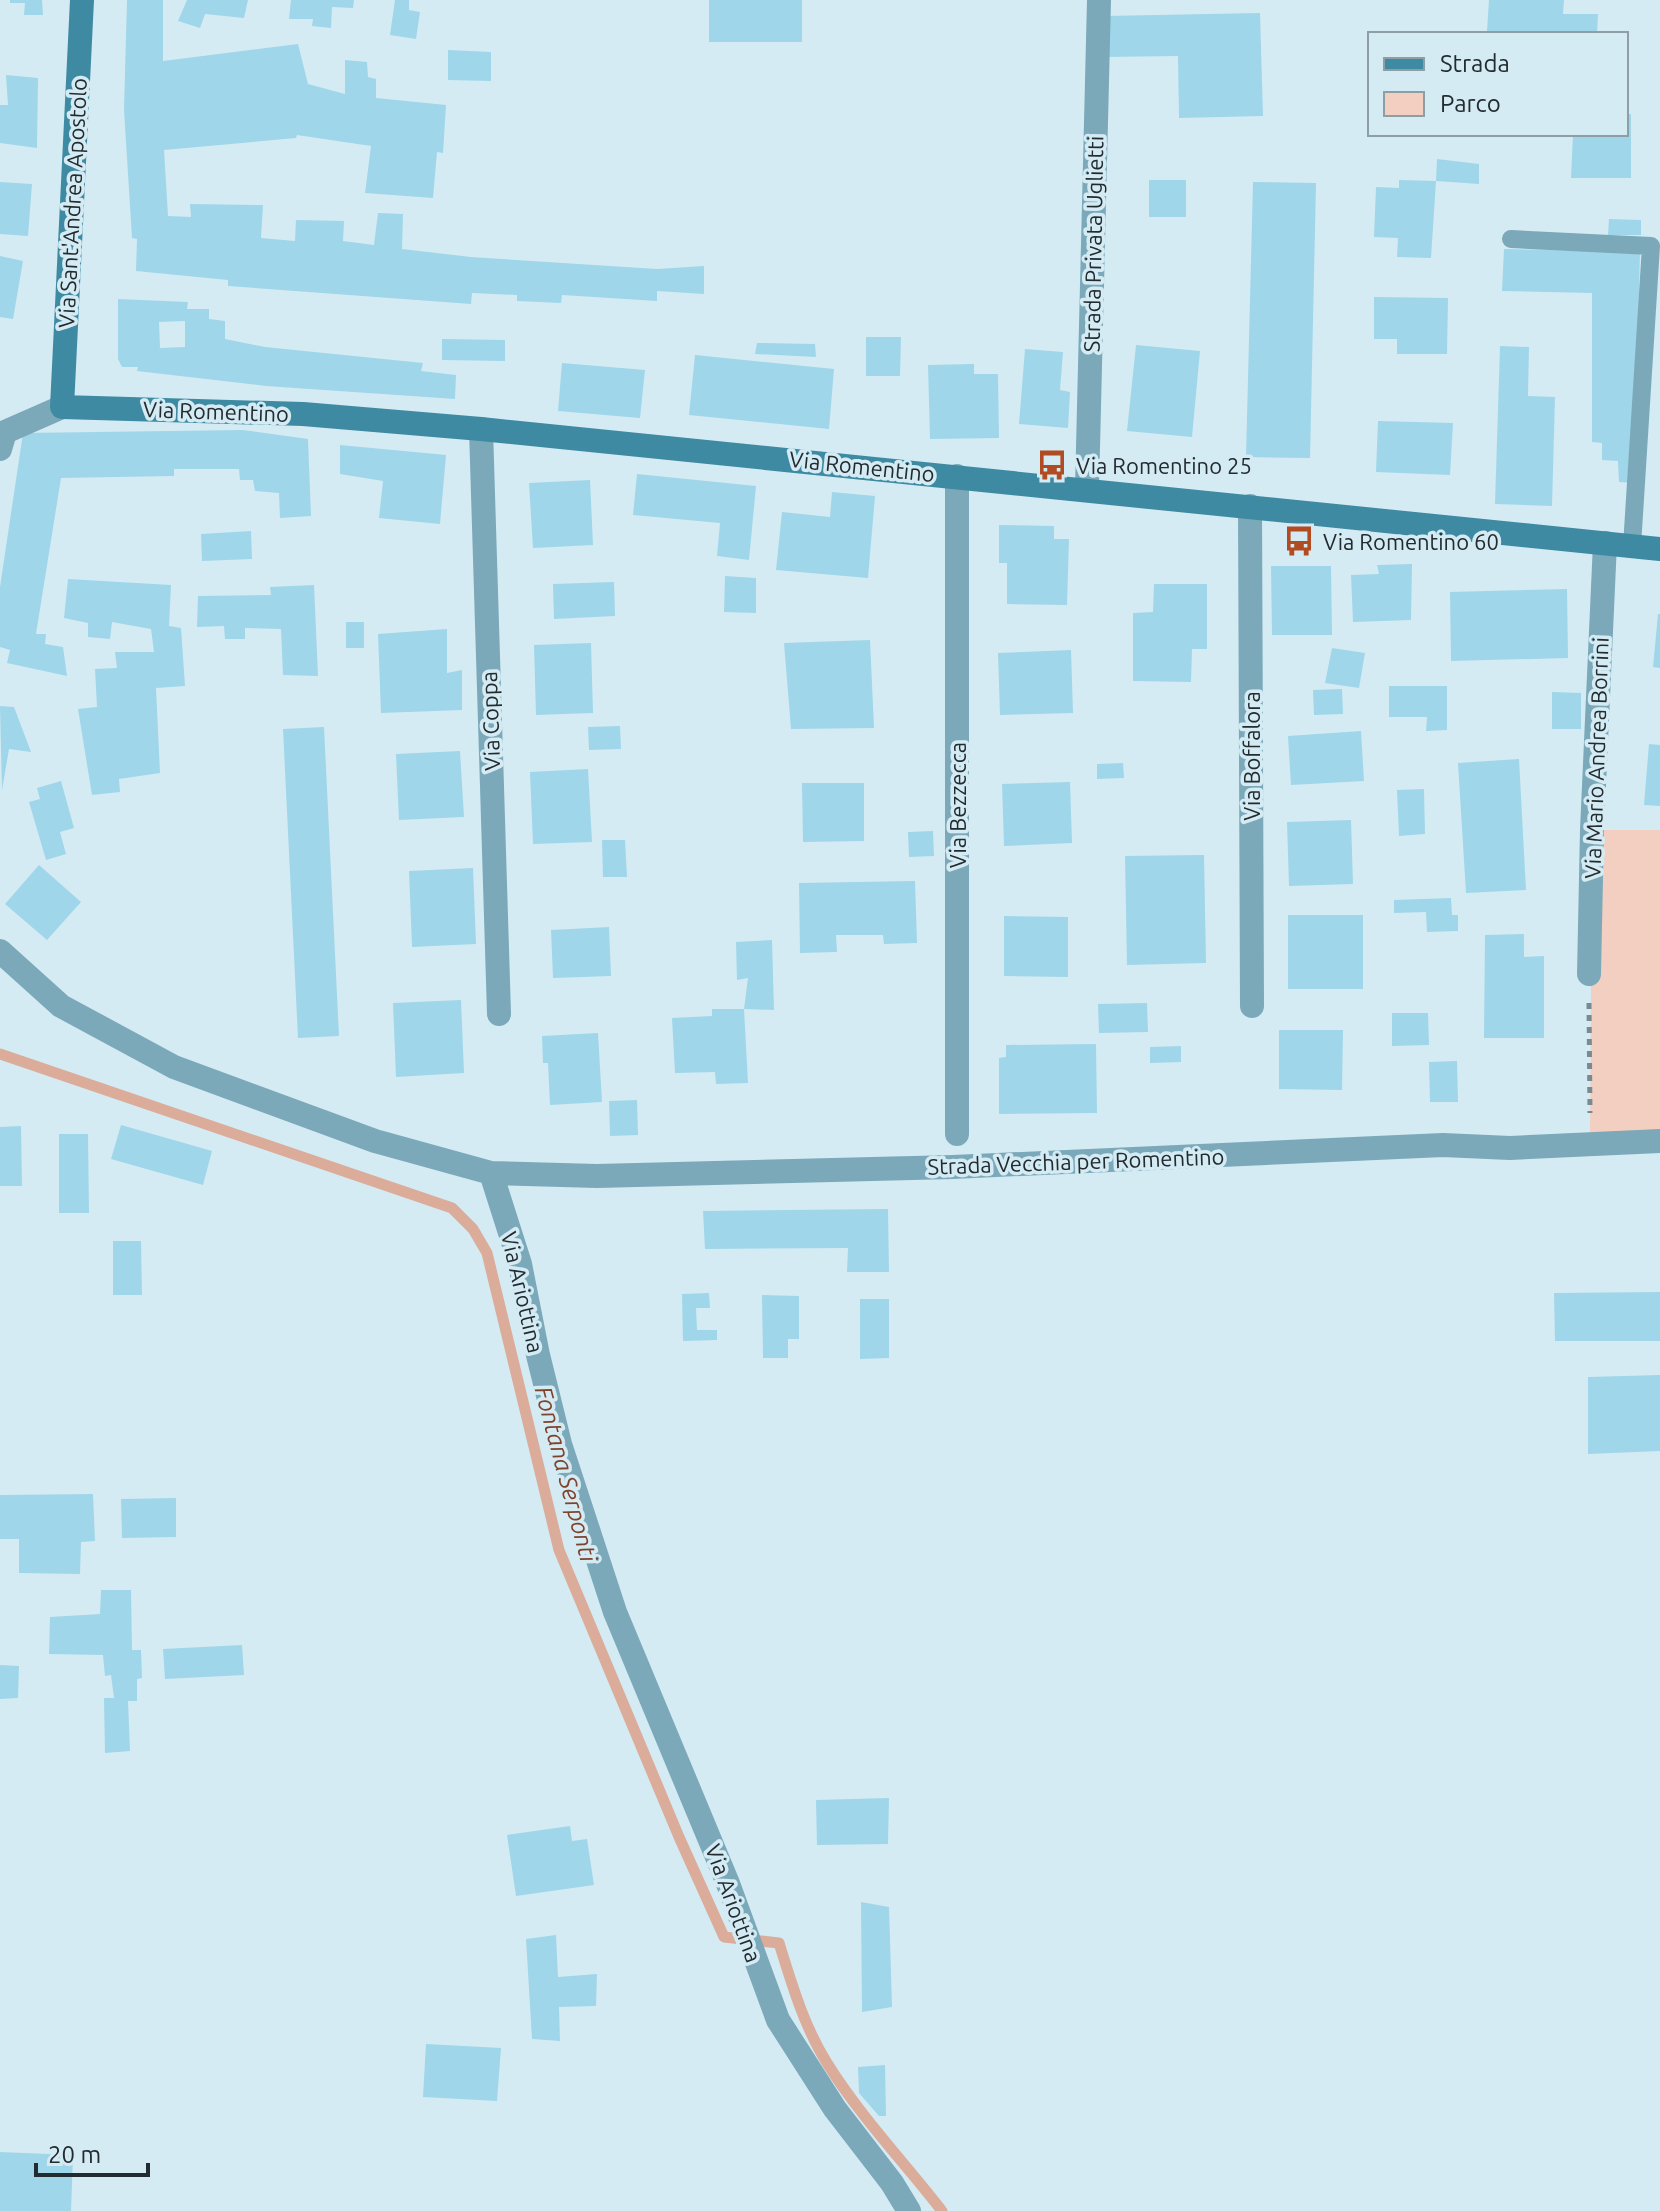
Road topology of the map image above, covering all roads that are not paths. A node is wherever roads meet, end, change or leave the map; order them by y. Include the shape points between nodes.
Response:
1 (82, 0) edge
2 (1099, 0) edge
3 (1511, 239) dead end
4 (62, 407) junction
5 (481, 429) junction
6 (0, 449) edge
7 (957, 476) junction
8 (1087, 488) junction
9 (1250, 506) junction
10 (1605, 543) junction
11 (1632, 546) junction
12 (1660, 549) edge
13 (0, 951) edge
14 (1589, 974) road end
15 (1252, 1006) dead end
16 (499, 1014) dead end
17 (957, 1134) dead end
18 (1660, 1141) edge
19 (491, 1173) junction
20 (909, 2211) edge

1 - 4 street, Via Sant'Andrea Apostolo
2 - 8 street, Strada Privata Uglietti
3 - 11 lane via 1651,246
4 - 5 street, Via Romentino via 303,414
4 - 6 street via 5,432
5 - 7 street, Via Romentino
5 - 16 street, Via Coppa
7 - 8 street, Via Romentino
7 - 17 street, Via Bezzecca
8 - 9 street, Via Romentino
9 - 10 street, Via Romentino
9 - 15 street, Via Boffalora
10 - 11 street, Via Romentino
10 - 14 street, Via Mario Andrea Borrini
11 - 12 street, Via Romentino
13 - 19 street via 61,1006 174,1067 375,1141
18 - 19 street, Strada Vecchia per Romentino via 953,1167 597,1176
19 - 20 street, Via Ariottina via 520,1264 560,1444 615,1612 778,2020

